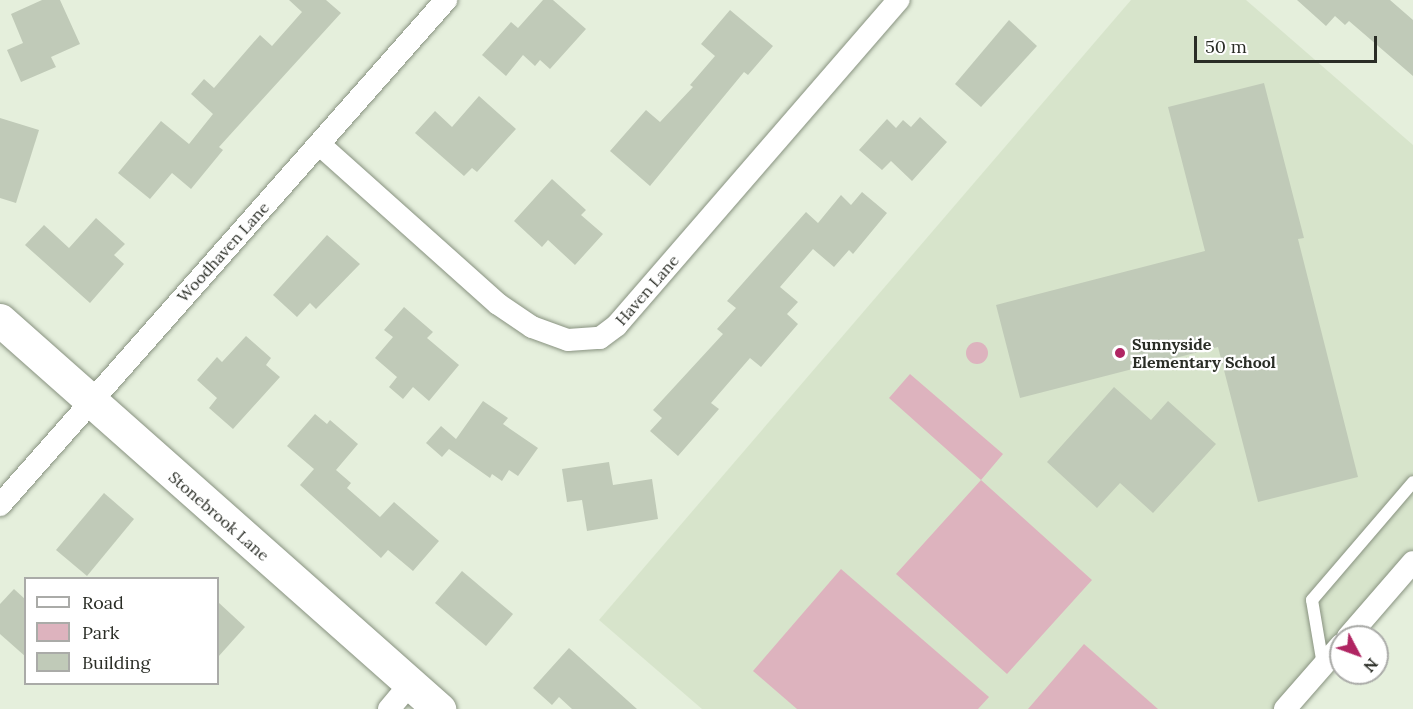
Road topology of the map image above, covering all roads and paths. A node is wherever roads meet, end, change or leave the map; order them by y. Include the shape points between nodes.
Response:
1 (446, 0) edge
2 (899, 0) edge
3 (319, 144) junction
4 (0, 320) edge
5 (89, 402) junction
6 (1413, 483) edge
7 (0, 505) edge
8 (1413, 562) edge
9 (1358, 625) edge
10 (1329, 658) edge
11 (1323, 665) junction
12 (410, 684) junction
13 (389, 709) edge
14 (439, 709) edge
15 (1285, 709) edge

1 - 3 street, Woodhaven Lane
2 - 3 street, Haven Lane via 617,325 600,338 568,340 532,327 507,310
3 - 5 street, Woodhaven Lane
4 - 5 street, Stonebrook Lane
5 - 7 street, Woodhaven Lane
5 - 12 street, Stonebrook Lane
6 - 11 lane via 1312,600
8 - 9 street
10 - 11 street
11 - 15 street
12 - 13 street
12 - 14 street, Stonebrook Lane

